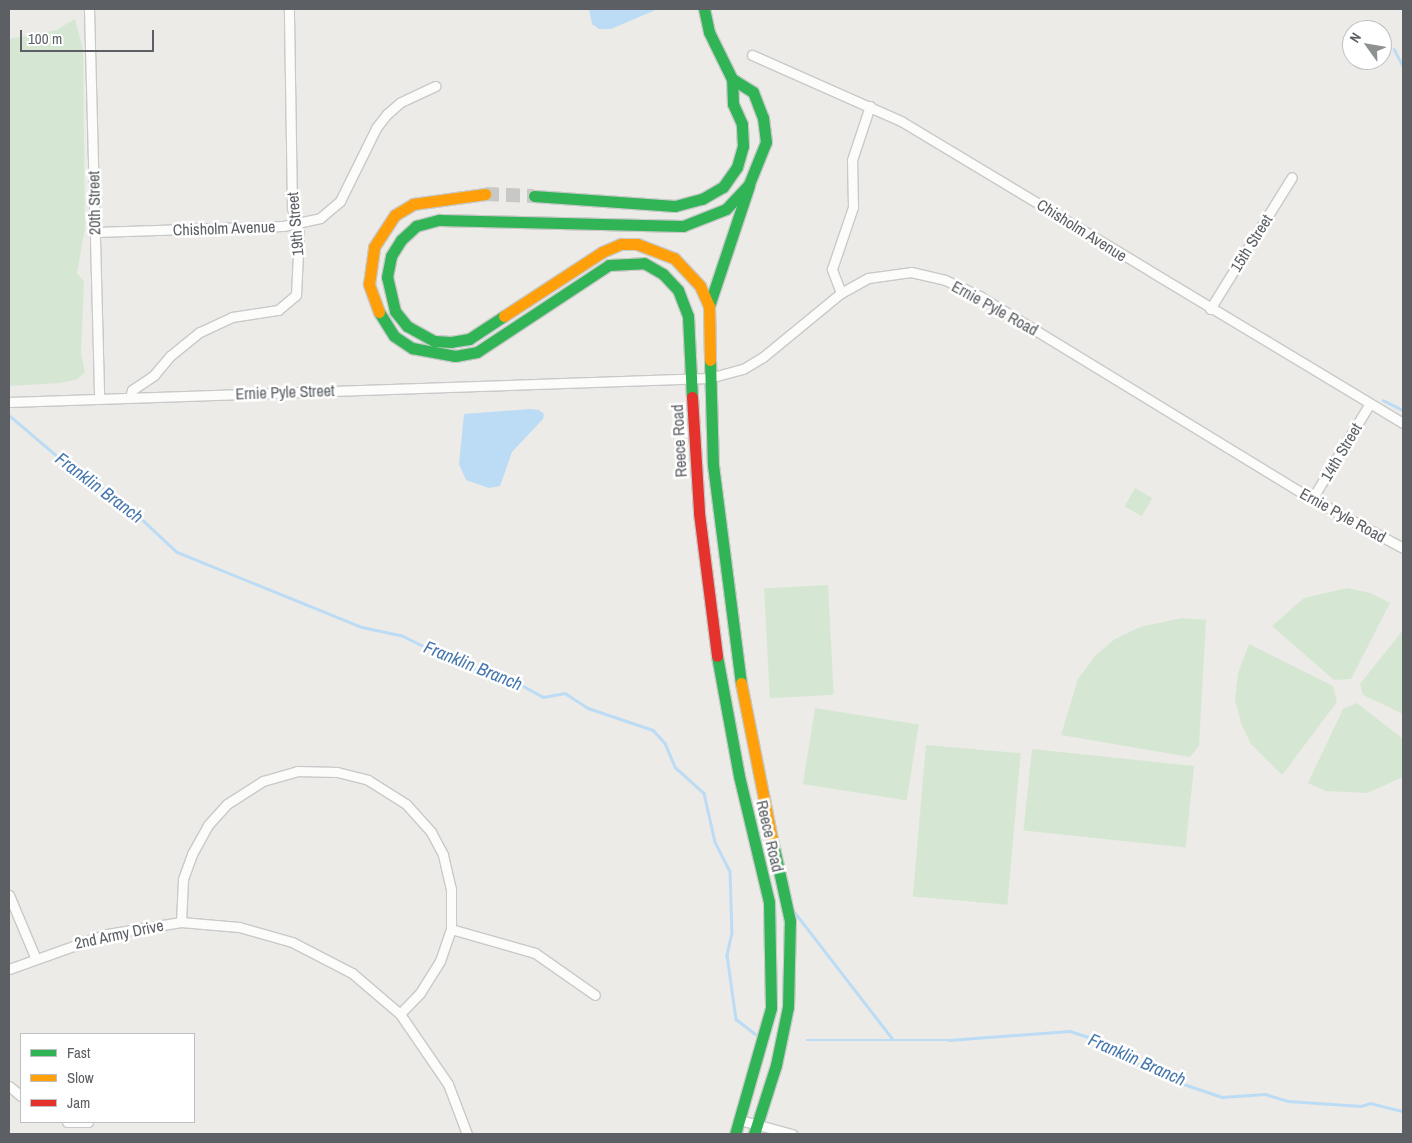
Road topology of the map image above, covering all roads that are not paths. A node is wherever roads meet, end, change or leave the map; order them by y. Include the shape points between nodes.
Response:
1 (89, 9) edge
2 (289, 9) edge
3 (704, 9) edge
4 (752, 55) dead end
5 (732, 80) junction
6 (436, 86) dead end
7 (870, 106) junction
8 (1292, 177) dead end
9 (750, 184) junction
10 (485, 194) tunnel mouth
11 (534, 196) tunnel mouth
12 (296, 225) junction
13 (94, 232) junction
14 (840, 292) junction
15 (709, 306) junction
16 (1210, 309) junction
17 (708, 378) junction
18 (692, 379) junction
19 (561, 385) joint
20 (130, 397) junction
21 (99, 398) junction
22 (9, 402) edge
23 (1369, 405) junction
24 (1403, 423) edge
25 (1312, 499) junction
26 (1403, 548) edge
27 (9, 895) edge
28 (182, 922) junction
29 (451, 929) junction
30 (35, 957) junction
31 (9, 969) edge
32 (595, 995) dead end
33 (400, 1014) junction
34 (9, 1086) edge
35 (20, 1095) edge
36 (740, 1120) junction
37 (756, 1130) edge
38 (467, 1134) edge
39 (735, 1134) edge
40 (792, 1134) edge

1 - 13 street, 20th Street
2 - 12 street, 19th Street via 292,207
3 - 5 street via 709,32
4 - 7 street, Chisholm Avenue
5 - 9 street, Reece Road via 753,92 763,118 766,142
5 - 11 street via 742,146 736,168 723,187 702,200 675,206
6 - 12 street, Chisholm Avenue via 401,102 387,114 332,210 320,218
7 - 14 street via 852,160 853,208 832,269
7 - 16 street, Chisholm Avenue via 931,138
8 - 16 street, 15th Street
9 - 15 street, Reece Road
9 - 15 street, Reece Road via 726,209 683,226 439,220 416,226 401,240 391,256 386,277 395,311 407,326 434,341 469,338 602,252 621,244 637,244 674,258 690,272
10 - 18 street, Reece Road via 413,204 395,215 382,229 374,247 369,284 373,304 394,336 433,355 477,352 609,265 644,263 663,274 678,290 688,316
12 - 13 street, Chisholm Avenue
12 - 20 street, 19th Street via 299,287 292,302 278,310 232,317 200,332 170,356 154,375 132,390
13 - 21 street, 20th Street
14 - 17 street, Ernie Pyle Road via 763,357 743,368
14 - 25 street, Ernie Pyle Road via 868,278 911,272 964,288
15 - 17 street, Reece Road
16 - 23 street, Chisholm Avenue
17 - 18 street, Ernie Pyle Road
17 - 37 street, Reece Road via 714,475 736,662 790,921 788,1007
18 - 19 street, Ernie Pyle Road
18 - 36 street, Reece Road via 699,513 715,643 739,776 769,902 771,1008
19 - 20 street, Ernie Pyle Street
20 - 21 street, Ernie Pyle Street
21 - 22 street, Ernie Pyle Street
23 - 24 street, Chisholm Avenue
23 - 25 street, 14th Street
25 - 26 street, Ernie Pyle Road
27 - 30 street
28 - 29 street via 187,869 199,838 217,814 262,781 313,770 368,780 390,791 417,815 437,843 449,875
28 - 30 street, 2nd Army Drive via 107,934
28 - 33 street, 2nd Army Drive via 239,927 308,948 352,973
29 - 32 street via 535,953
29 - 33 street via 432,977
30 - 31 street, 2nd Army Drive
33 - 38 street, 2nd Army Drive via 444,1076
34 - 35 street
36 - 37 street
36 - 39 street, Reece Road
37 - 40 street

